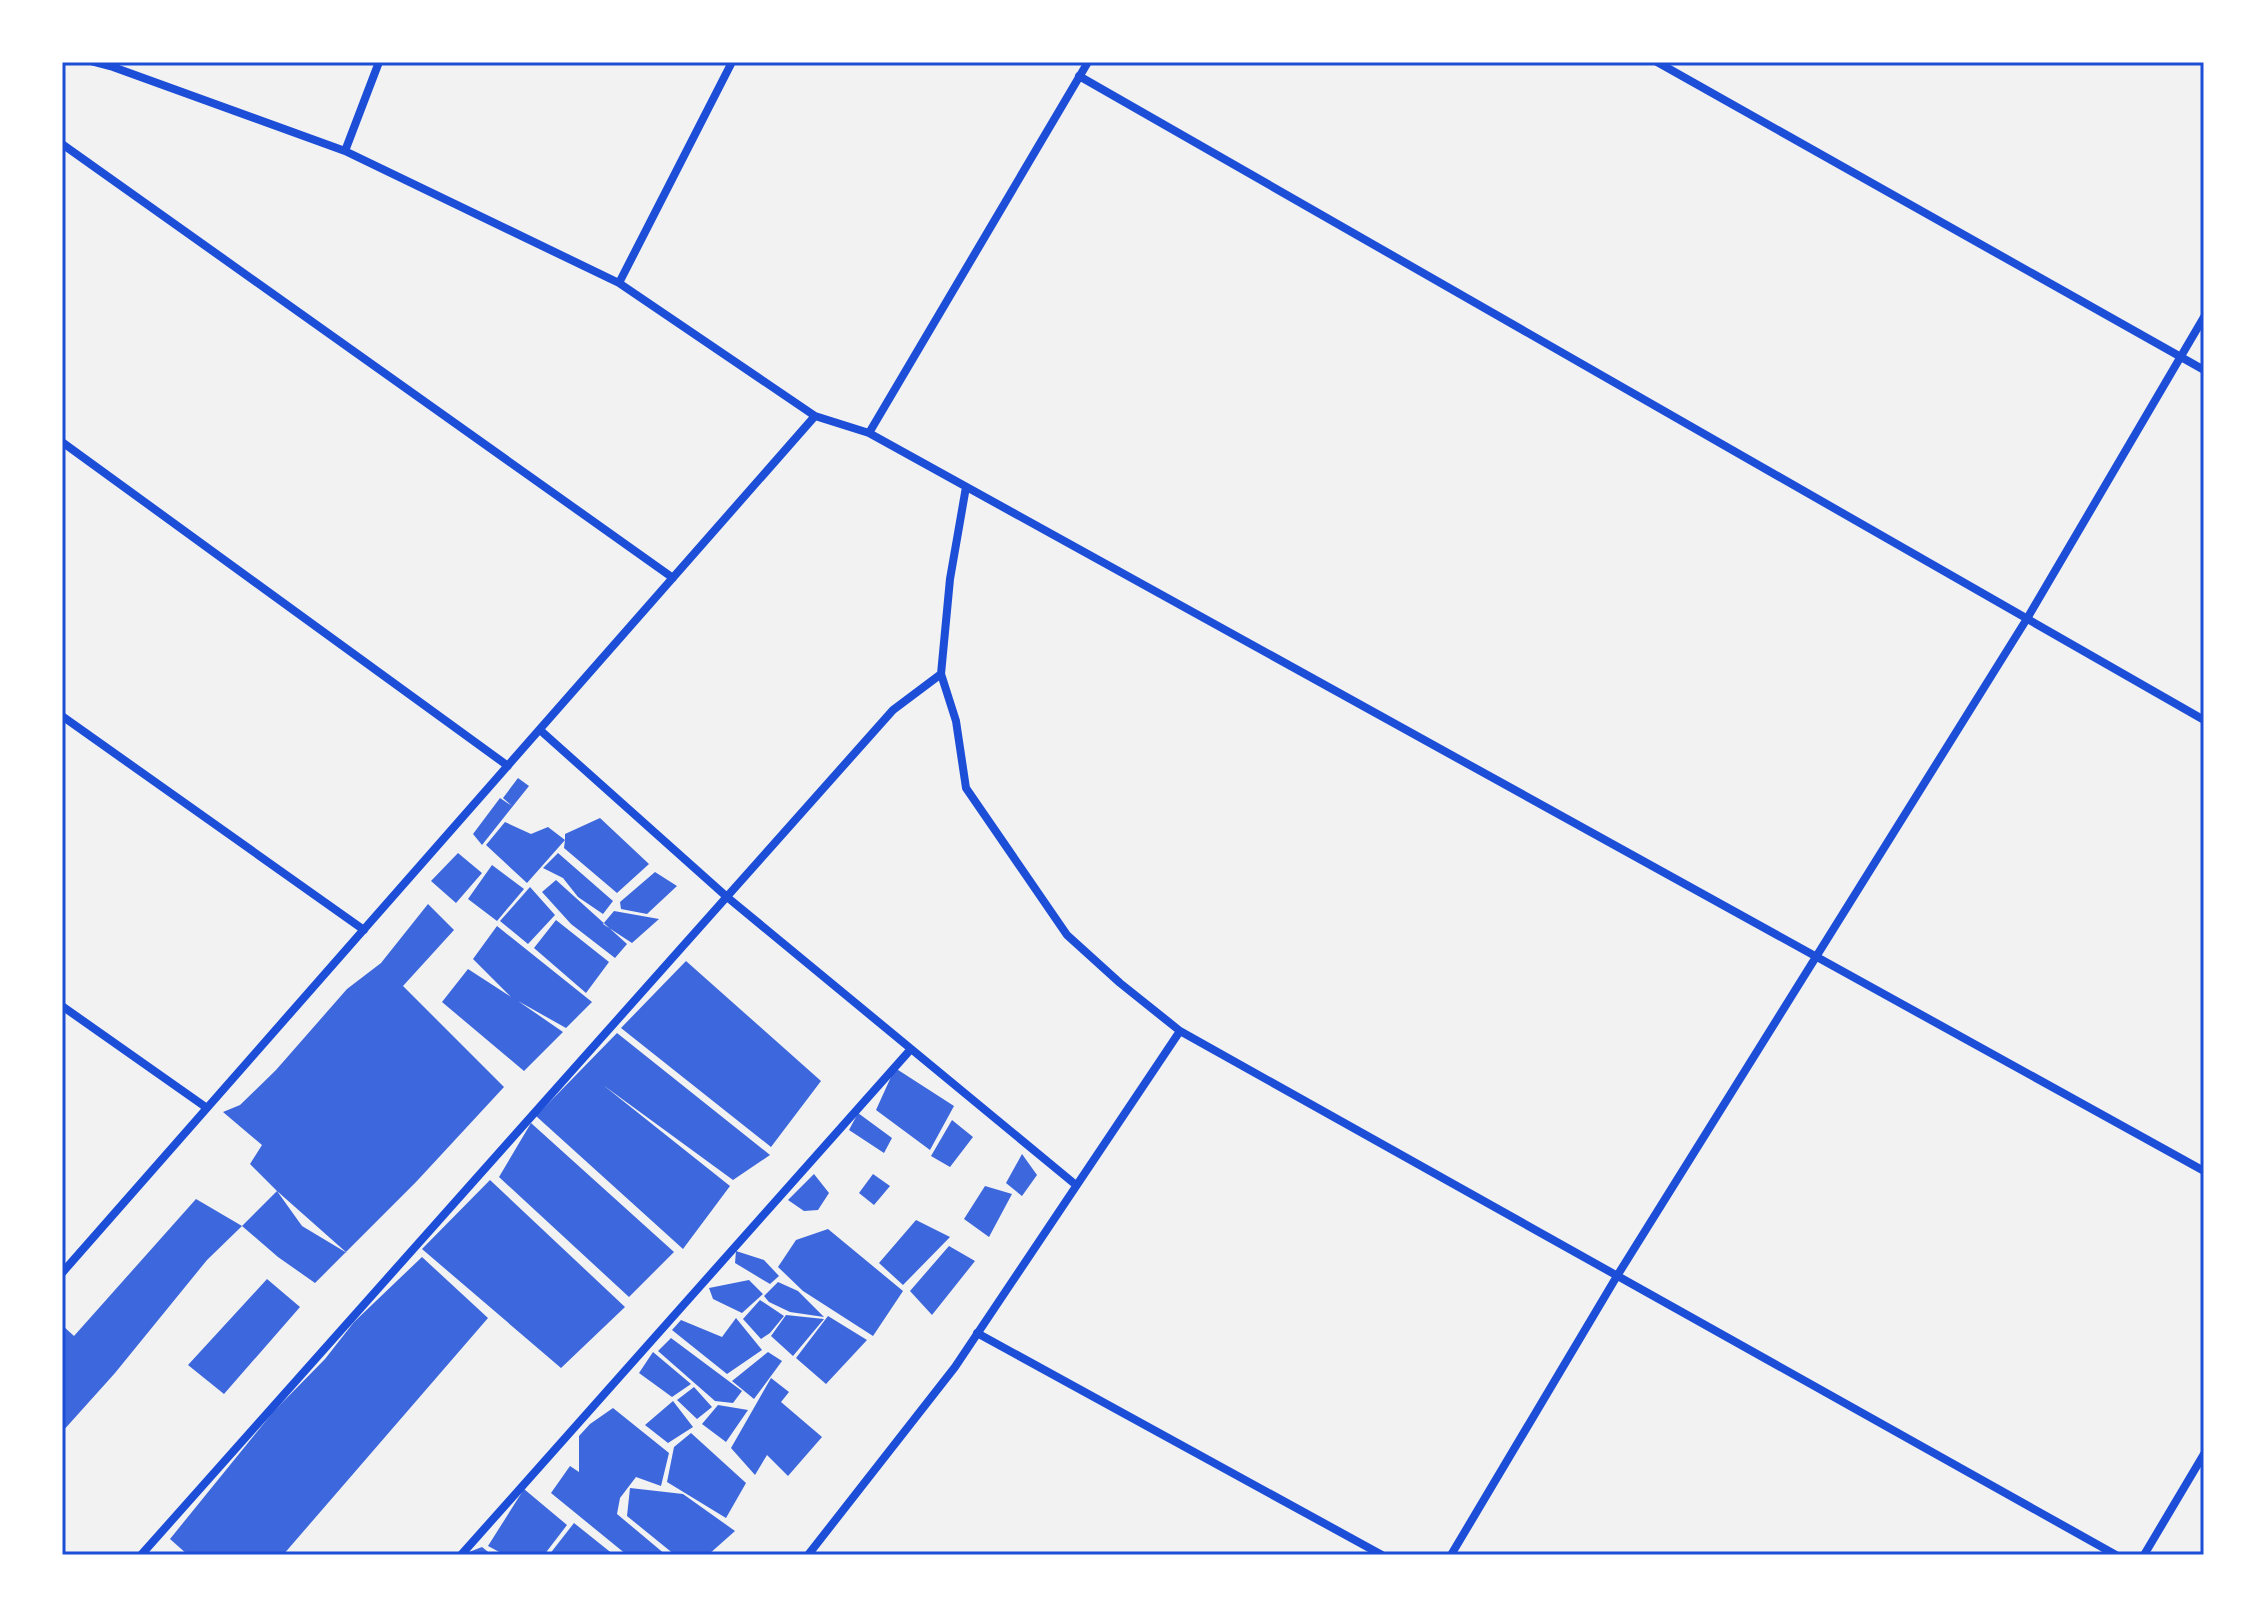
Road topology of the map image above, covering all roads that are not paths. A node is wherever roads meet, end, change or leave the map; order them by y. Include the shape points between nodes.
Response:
1 (94, 62) edge
2 (379, 62) edge
3 (732, 62) edge
4 (1088, 62) edge
5 (1657, 62) edge
6 (114, 64) edge
7 (1079, 76) junction
8 (62, 144) edge
9 (345, 151) junction
10 (619, 283) junction
11 (2204, 317) edge
12 (2180, 357) junction
13 (2204, 370) edge
14 (815, 416) junction
15 (869, 433) junction
16 (62, 442) edge
17 (966, 487) junction
18 (673, 578) junction
19 (2028, 617) junction
20 (941, 674) junction
21 (62, 716) edge
22 (2204, 720) edge
23 (540, 730) junction
24 (508, 766) junction
25 (727, 897) junction
26 (364, 930) junction
27 (1817, 957) junction
28 (62, 1006) edge
29 (1180, 1031) junction
30 (911, 1049) junction
31 (207, 1108) junction
32 (2204, 1171) edge
33 (1076, 1185) junction
34 (62, 1273) edge
35 (1617, 1276) junction
36 (977, 1333) junction
37 (2204, 1454) edge
38 (141, 1555) edge
39 (461, 1555) edge
40 (808, 1555) edge
41 (1382, 1555) edge
42 (1451, 1555) edge
43 (2116, 1555) edge
44 (2144, 1555) edge

1 - 6 street
2 - 9 street
3 - 10 street
4 - 7 street
5 - 12 street
6 - 9 street
7 - 15 street
7 - 19 street
8 - 18 street
9 - 10 street
10 - 14 street
11 - 12 street
12 - 13 street
12 - 19 street
14 - 15 street
14 - 18 street
15 - 17 street
16 - 24 street
17 - 20 street
17 - 27 street
18 - 23 street
19 - 22 street
19 - 27 street
20 - 25 street via 893,710
20 - 29 street via 956,721 966,788 1067,935
21 - 26 street
23 - 24 street
23 - 25 street
24 - 26 street
25 - 30 street
25 - 38 street
26 - 31 street
27 - 32 street
27 - 35 street
28 - 31 street
29 - 33 street
29 - 35 street
30 - 33 street
30 - 39 street
31 - 34 street
33 - 36 street
35 - 42 street
35 - 43 street
36 - 40 street
36 - 41 street
37 - 44 street

